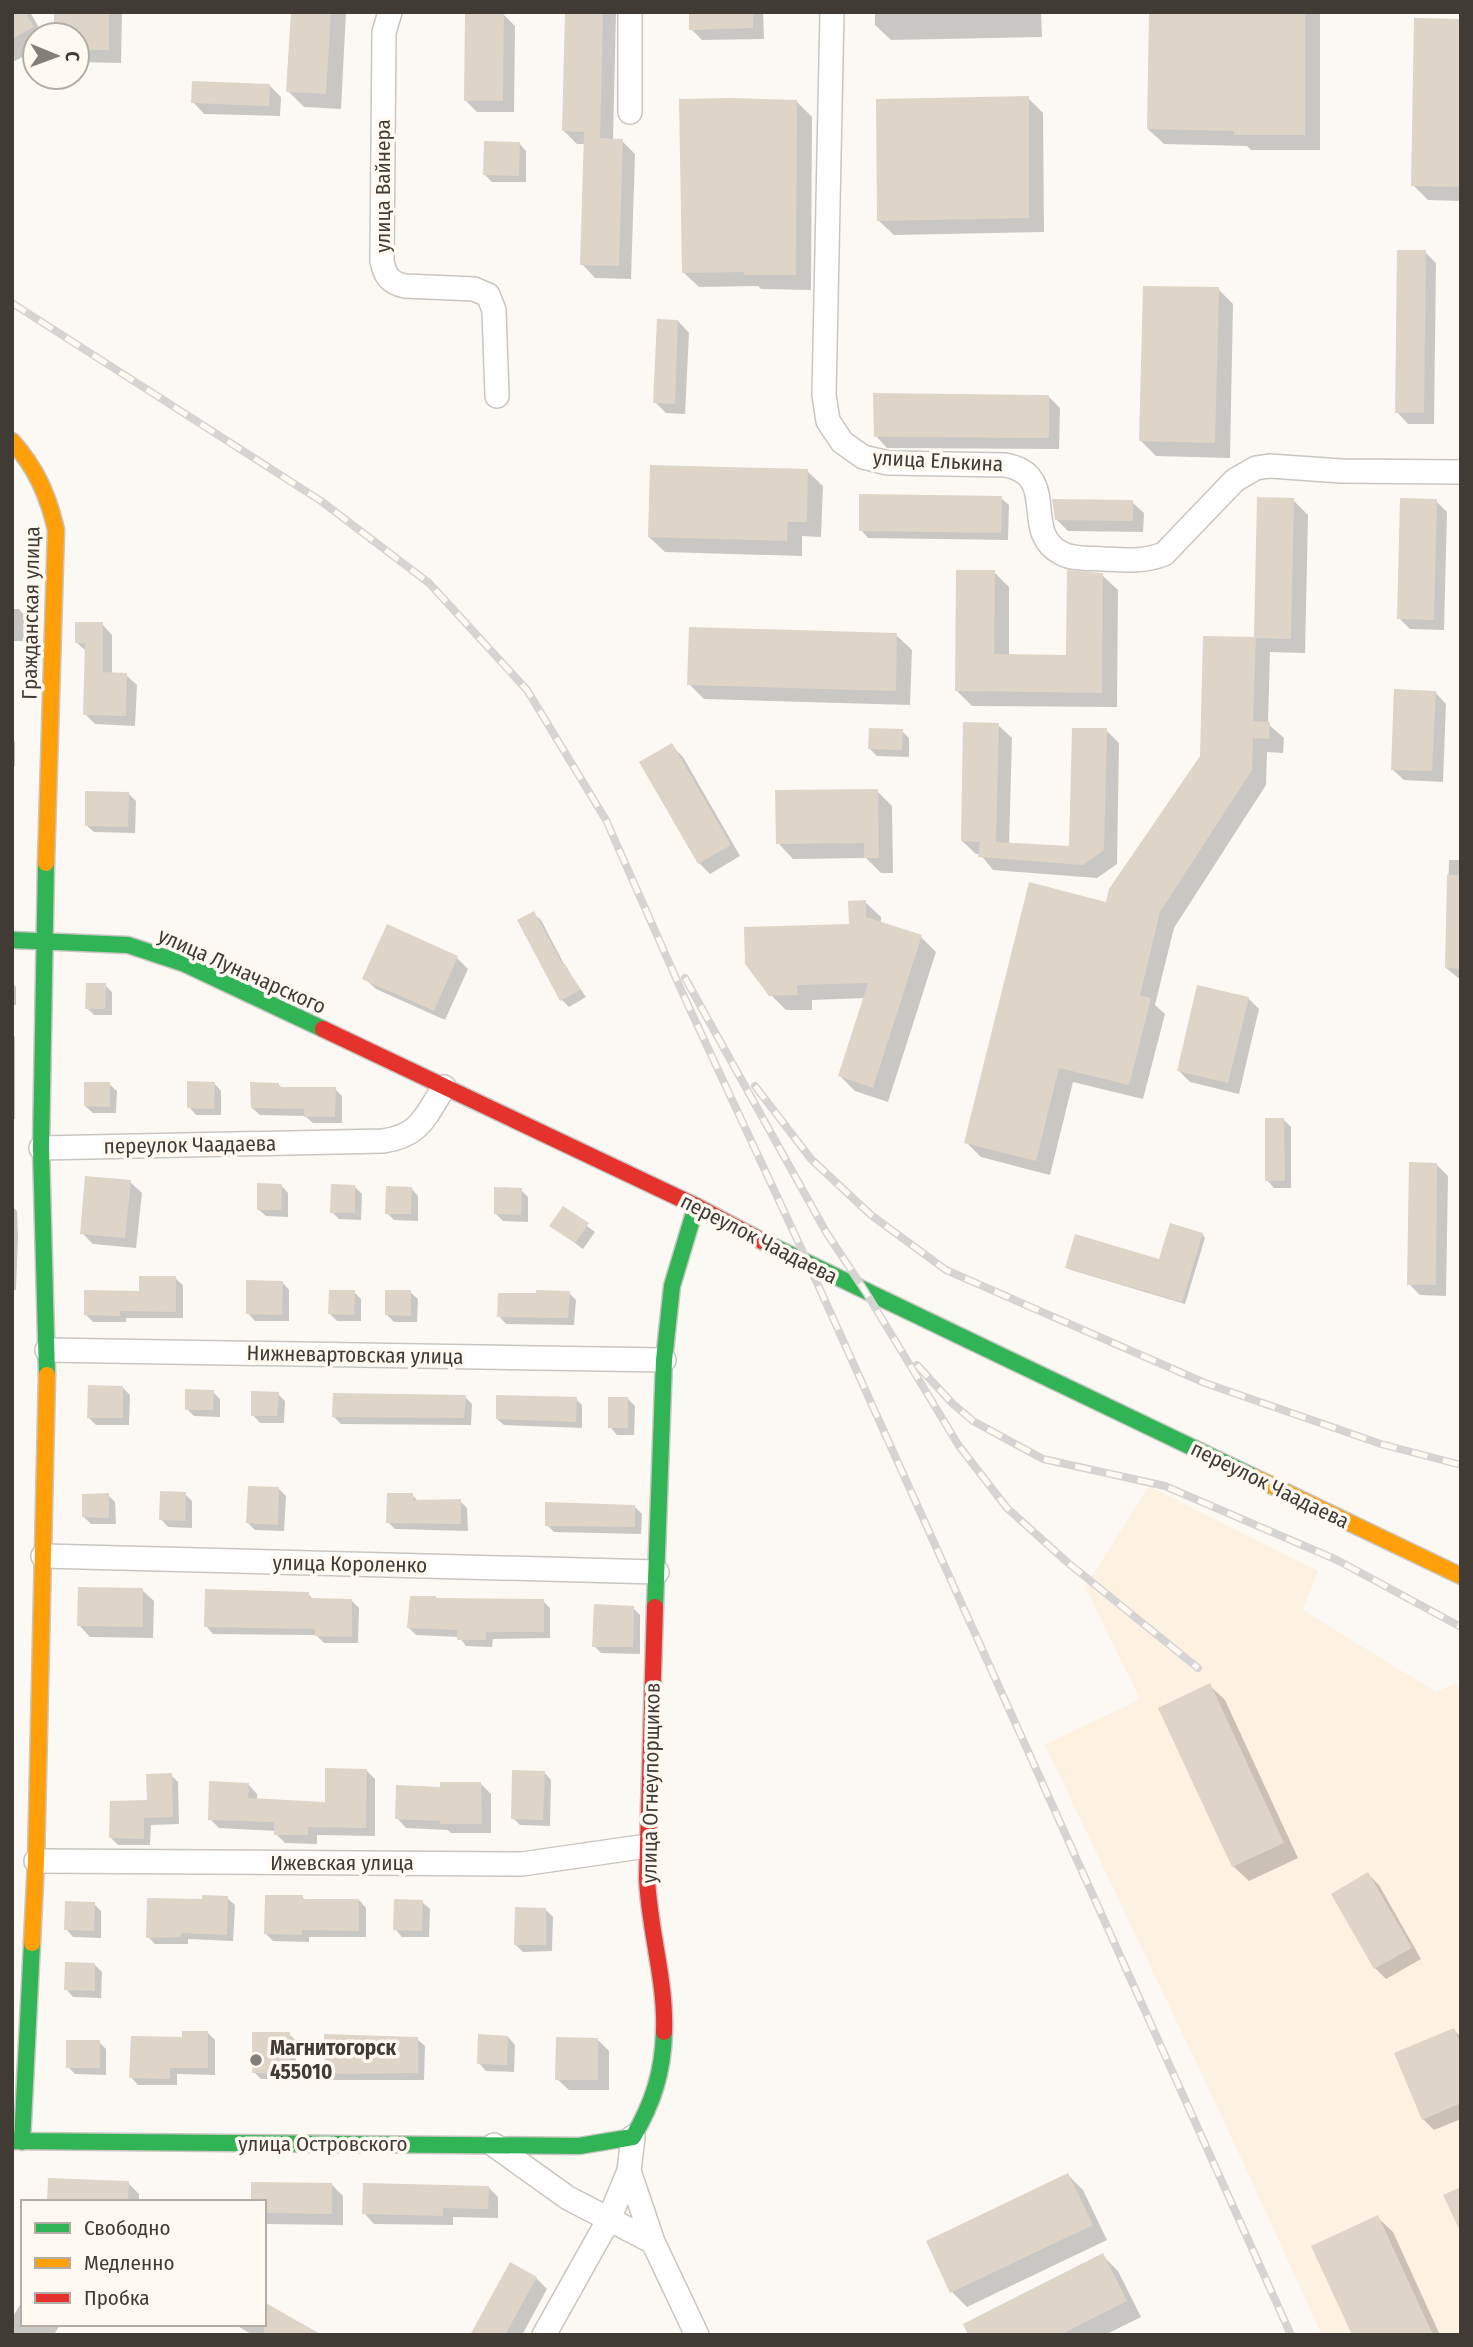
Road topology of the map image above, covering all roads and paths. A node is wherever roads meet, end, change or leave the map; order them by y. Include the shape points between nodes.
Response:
1 (390, 12) edge
2 (630, 12) edge
3 (832, 12) edge
4 (630, 112) dead end
5 (497, 396) dead end
6 (12, 441) edge
7 (1461, 472) edge
8 (12, 940) edge
9 (44, 940) junction
10 (444, 1087) junction
11 (41, 1148) junction
12 (696, 1206) junction
13 (47, 1350) junction
14 (664, 1360) junction
15 (43, 1556) junction
16 (657, 1572) junction
17 (1461, 1576) edge
18 (647, 1846) junction
19 (36, 1861) junction
20 (633, 2137) junction
21 (17, 2142) edge
22 (494, 2145) junction
23 (629, 2171) junction
24 (609, 2219) junction
25 (653, 2242) junction
26 (544, 2335) edge
27 (697, 2335) edge

1 - 5 street, улица Вайнера via 384,32 384,271 396,284 474,289 488,295 494,310
2 - 4 street
3 - 7 street, улица Елькина via 824,396 828,421 842,443 863,457 888,463 1017,467 1035,484 1043,535 1051,546 1076,558 1136,560 1164,554 1235,480 1256,468
6 - 9 street, Гражданская улица via 36,469 56,530
8 - 9 street, улица Луначарского
9 - 10 street, улица Луначарского via 128,945 185,964
9 - 11 street, Гражданская улица
10 - 11 street, переулок Чаадаева via 417,1128 403,1138
10 - 12 street, переулок Чаадаева
11 - 13 street, Гражданская улица
12 - 14 street, улица Огнеупорщиков via 672,1286
12 - 17 street, переулок Чаадаева via 809,1265
13 - 14 street, Нижневартовская улица
13 - 15 street, Гражданская улица
14 - 16 street, улица Огнеупорщиков
15 - 16 street, улица Короленко
15 - 19 street, Гражданская улица
16 - 18 street, улица Огнеупорщиков
18 - 19 street, Ижевская улица via 522,1864
18 - 20 street, улица Огнеупорщиков via 664,2057 656,2098
19 - 21 street, Гражданская улица
20 - 22 street, улица Островского via 579,2146
20 - 23 street, улица Огнеупорщиков
21 - 22 street, улица Островского
22 - 24 street via 568,2198
23 - 24 street, улица Огнеупорщиков
23 - 25 street
24 - 25 street
24 - 26 street, улица Огнеупорщиков
25 - 27 street

